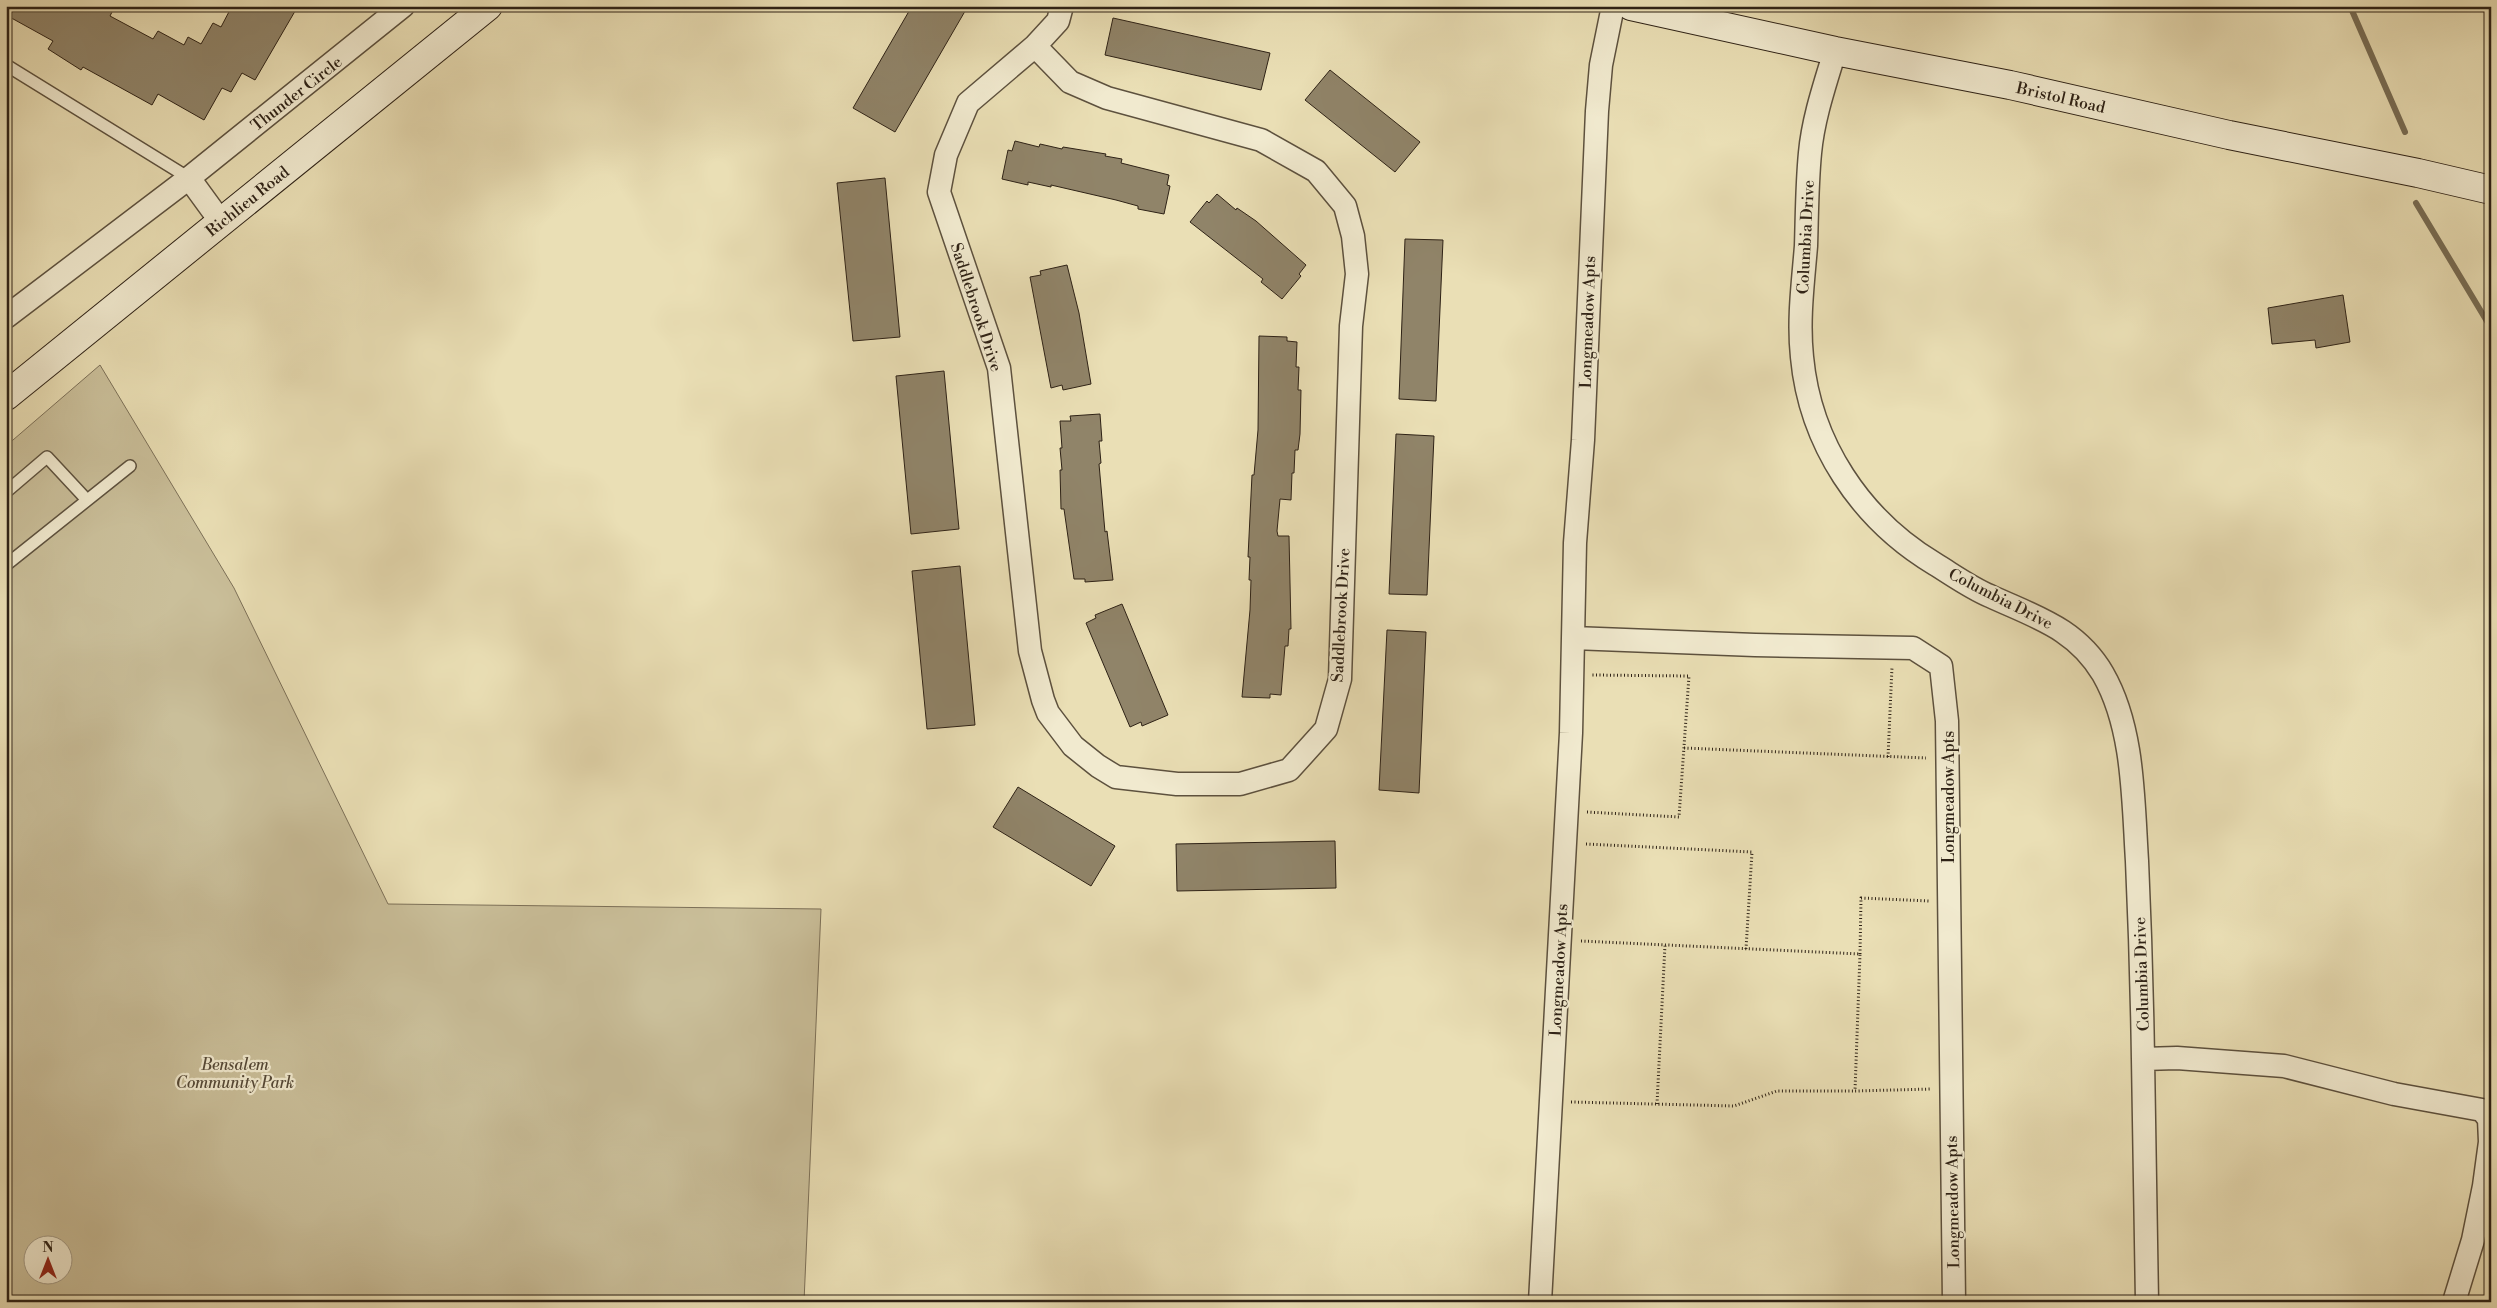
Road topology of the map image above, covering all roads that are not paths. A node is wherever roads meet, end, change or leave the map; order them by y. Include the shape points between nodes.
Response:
1 (403, 6) edge
2 (488, 6) edge
3 (1062, 6) edge
4 (1613, 6) edge
5 (1631, 6) edge
6 (1035, 46) junction
7 (1835, 51) junction
8 (6, 65) edge
9 (188, 178) junction
10 (2491, 190) edge
11 (222, 222) junction
12 (6, 317) edge
13 (6, 396) edge
14 (130, 466) dead end
15 (6, 492) edge
16 (87, 500) junction
17 (6, 565) edge
18 (1573, 638) junction
19 (2143, 1059) junction
20 (1540, 1302) edge
21 (1954, 1302) edge
22 (2147, 1302) edge
23 (2454, 1302) edge

1 - 9 street, Thunder Circle
2 - 11 main road, Richlieu Road
3 - 6 street, Saddlebrook Drive via 1058,21
4 - 18 street, Longmeadow Apts via 1596,111
5 - 7 main road, Bristol Road
6 - 6 street, Saddlebrook Drive via 968,103 946,155 939,192 999,368 1030,651 1042,700 1072,746 1116,777 1177,784 1240,784 1289,770 1326,729 1340,679 1351,326 1357,274 1353,236 1345,206 1316,171 1261,140 1107,98 1070,82
7 - 10 main road, Bristol Road via 2010,85
7 - 19 street, Columbia Drive via 1822,92 1810,151 1800,320 1805,381 1812,410 1838,471 1889,530 1920,555 1988,596 2052,622 2088,652 2112,692 2123,726 2134,818 2142,957
8 - 9 lane
9 - 11 street
9 - 12 street, Thunder Circle
11 - 13 main road, Richlieu Road
14 - 16 lane
15 - 16 lane via 47,457
16 - 17 lane
18 - 20 street, Longmeadow Apts via 1567,811
18 - 21 street, Longmeadow Apts via 1913,648 1941,666 1947,720
19 - 22 street, Columbia Drive
19 - 23 street via 2284,1066 2394,1094 2482,1110 2489,1119 2490,1142 2484,1186 2473,1240

